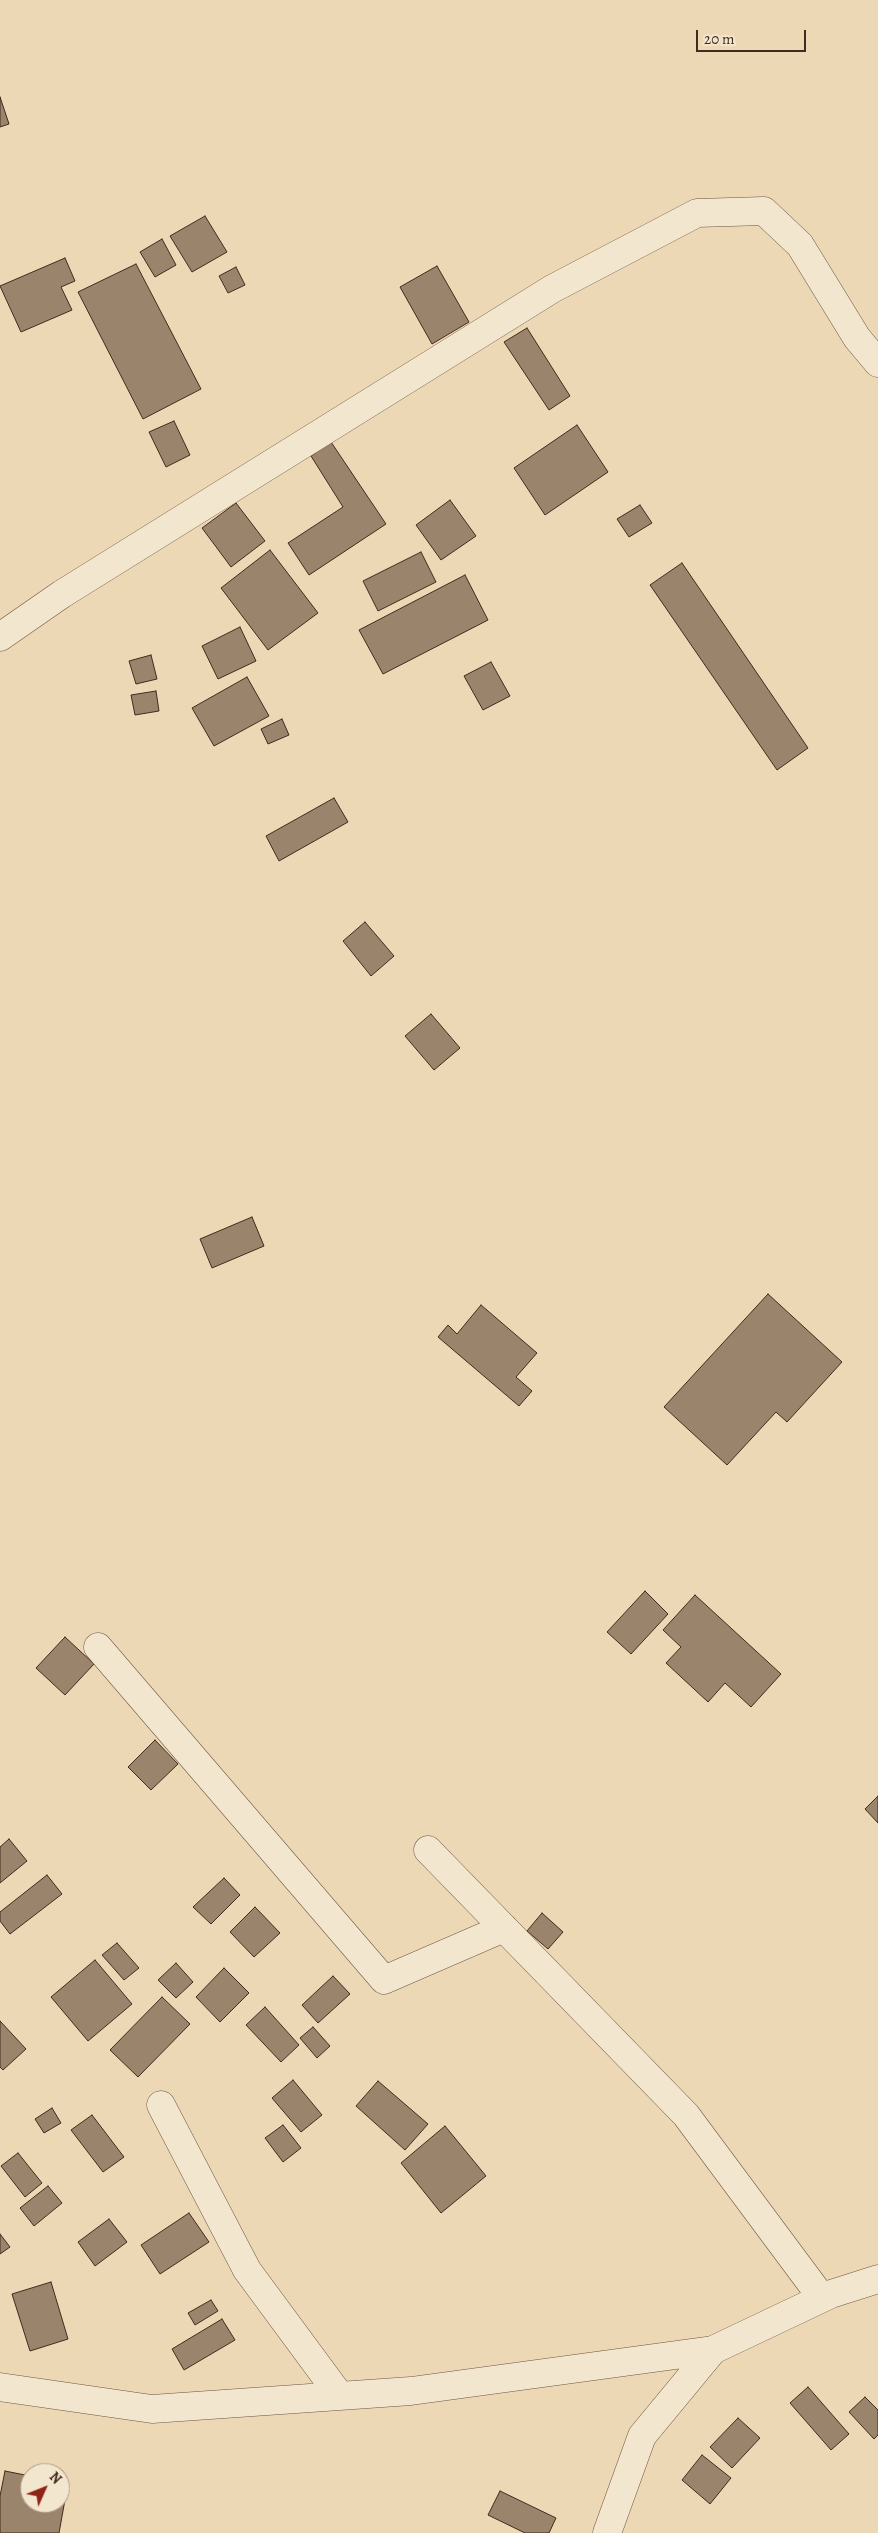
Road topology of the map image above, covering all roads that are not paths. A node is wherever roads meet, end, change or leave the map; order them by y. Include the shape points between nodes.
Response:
1 (878, 363) edge
2 (0, 637) edge
3 (98, 1647) dead end
4 (428, 1850) dead end
5 (504, 1928) junction
6 (162, 2105) dead end
7 (878, 2279) edge
8 (822, 2298) junction
9 (714, 2350) junction
10 (0, 2387) edge
11 (340, 2396) junction
12 (607, 2533) edge

1 - 2 street via 857,338 800,245 764,210 697,213 552,289 62,594
3 - 5 street via 384,1980
4 - 5 street
5 - 8 street via 686,2116
6 - 11 street via 247,2270
7 - 8 street
8 - 9 street
9 - 11 street via 411,2391
9 - 12 street via 642,2436
10 - 11 street via 152,2409

